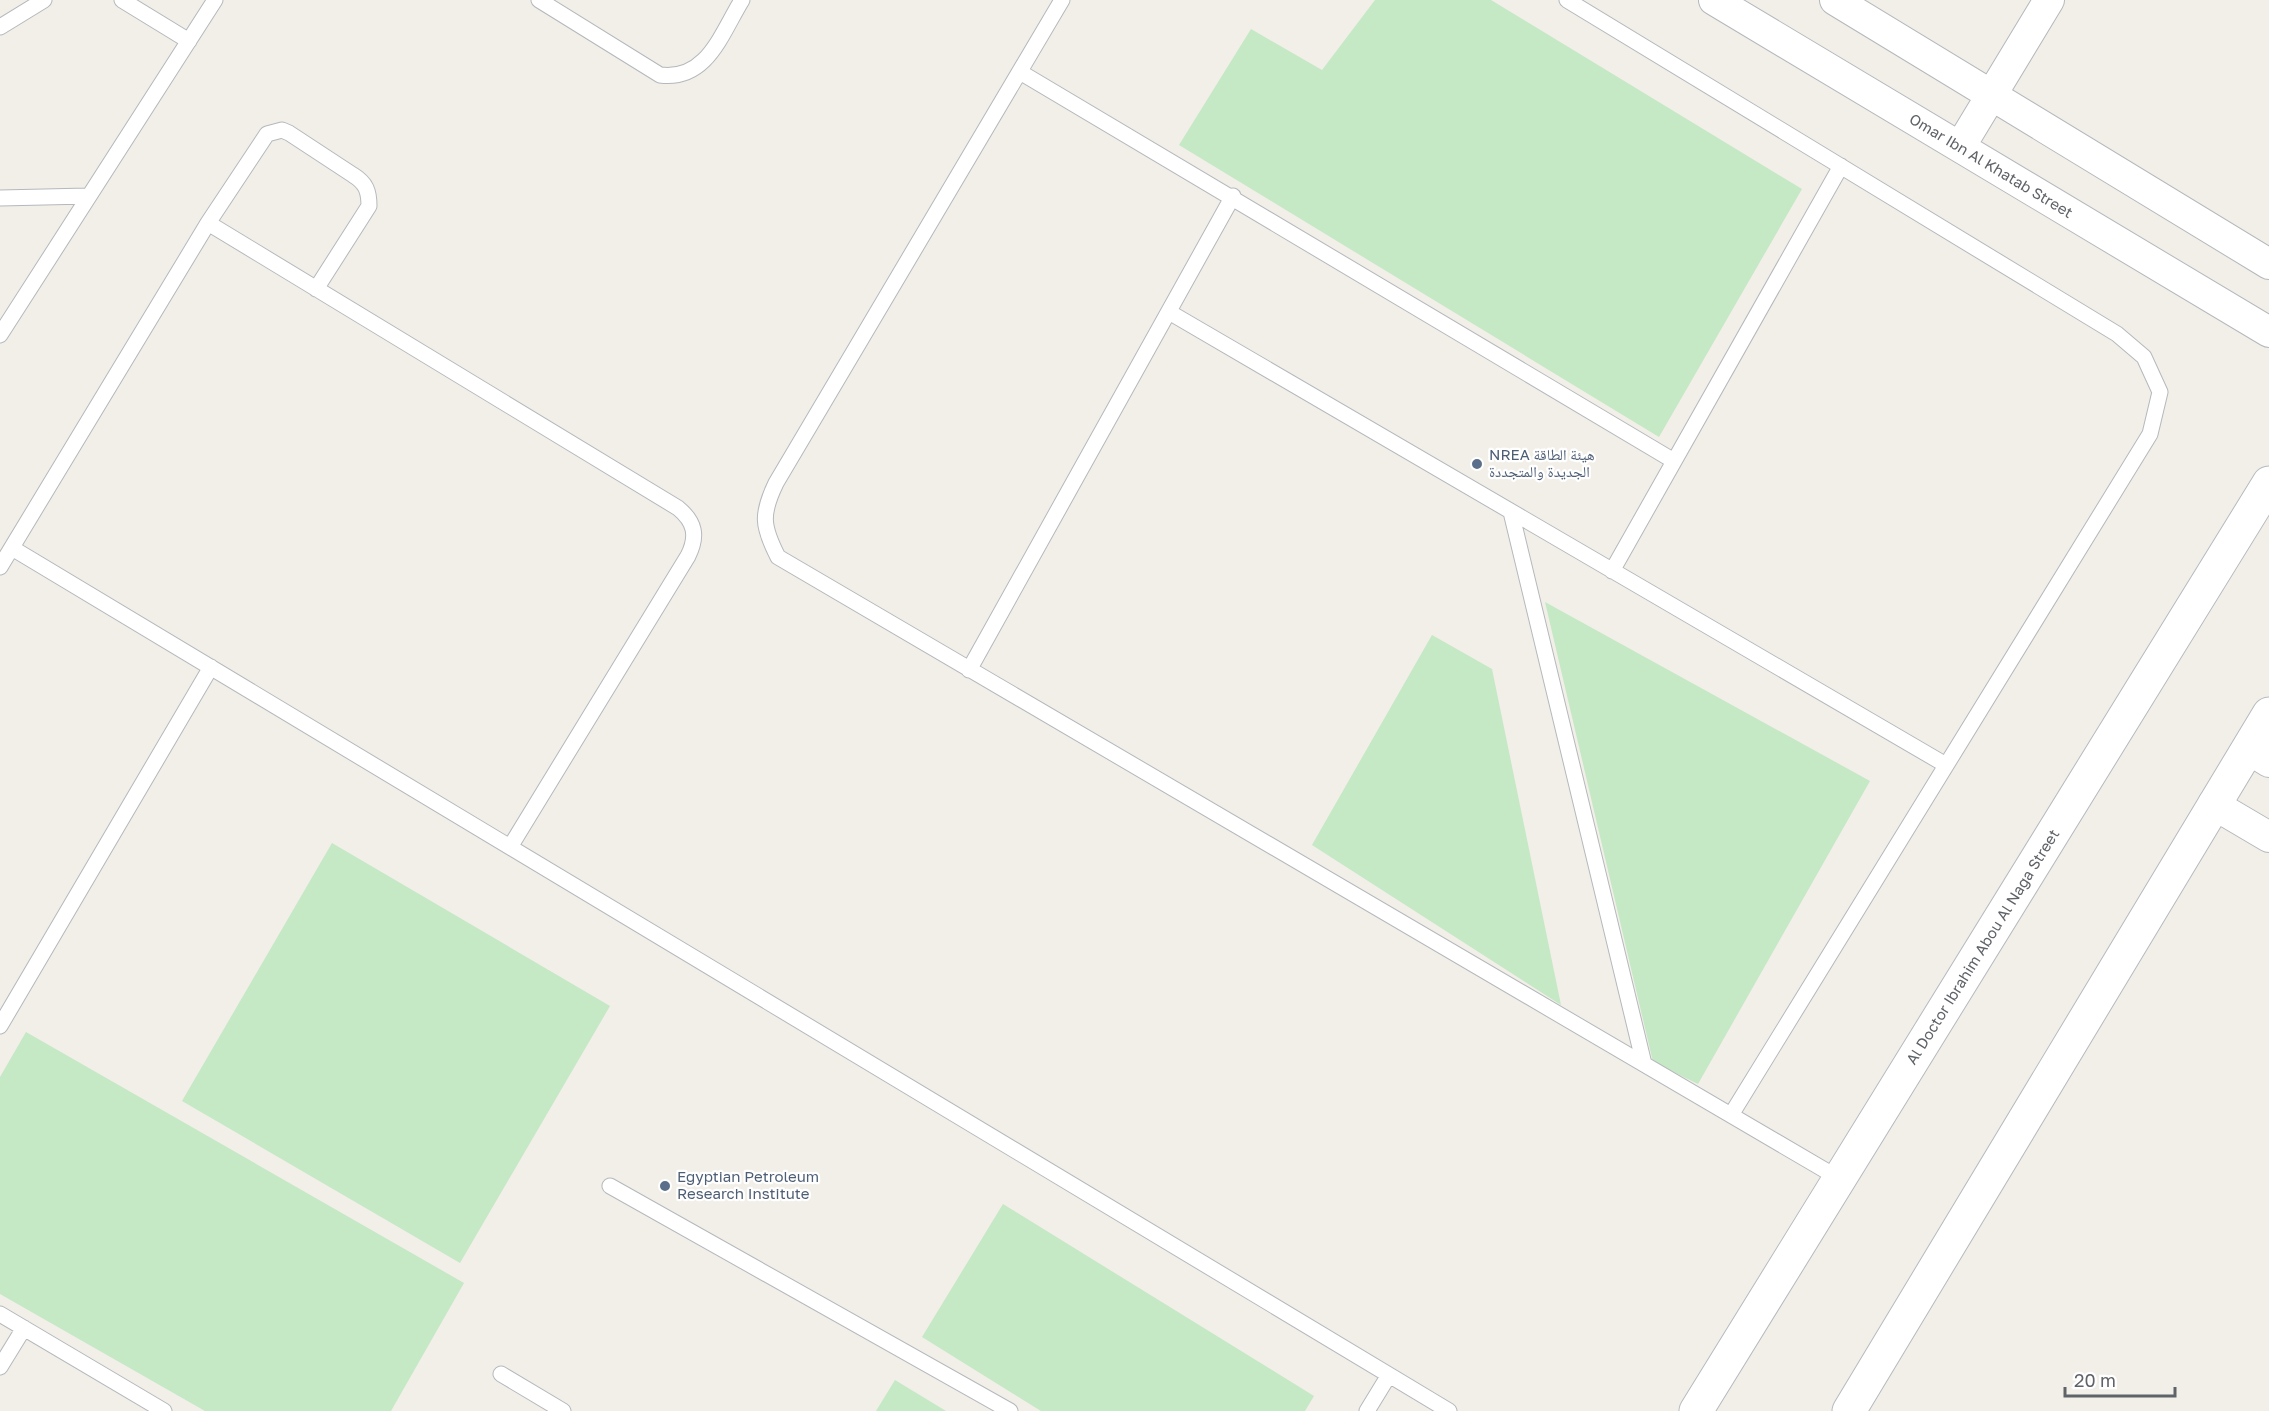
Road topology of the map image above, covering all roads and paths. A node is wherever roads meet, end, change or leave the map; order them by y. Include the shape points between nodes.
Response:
1 (44, 0) edge
2 (122, 0) edge
3 (215, 0) edge
4 (539, 0) edge
5 (742, 0) edge
6 (1062, 0) edge
7 (1567, 0) edge
8 (1714, 0) edge
9 (1835, 0) edge
10 (2049, 0) edge
11 (0, 27) edge
12 (189, 41) junction
13 (1020, 72) junction
14 (1991, 96) junction
15 (1960, 147) junction
16 (1841, 166) junction
17 (88, 196) junction
18 (1233, 196) junction
19 (0, 198) edge
20 (208, 223) junction
21 (2269, 264) edge
22 (316, 289) junction
23 (1169, 312) junction
24 (2269, 332) edge
25 (0, 335) edge
26 (1674, 461) junction
27 (2269, 483) edge
28 (1511, 512) junction
29 (12, 548) junction
30 (0, 567) edge
31 (1612, 571) junction
32 (211, 667) junction
33 (969, 670) junction
34 (2269, 714) edge
35 (2259, 755) edge
36 (1946, 765) junction
37 (2213, 804) junction
38 (2269, 837) edge
39 (510, 847) junction
40 (0, 1026) edge
41 (1644, 1064) junction
42 (1731, 1115) junction
43 (1840, 1179) junction
44 (610, 1186) dead end
45 (0, 1314) edge
46 (24, 1328) junction
47 (0, 1367) edge
48 (501, 1374) dead end
49 (1389, 1375) junction
50 (164, 1411) edge
51 (563, 1411) edge
52 (1010, 1411) edge
53 (1367, 1411) edge
54 (1449, 1411) edge
55 (1696, 1411) edge
56 (1850, 1411) edge

1 - 11 lane
2 - 12 lane
3 - 12 lane
4 - 5 lane via 660,75 676,77 691,73 704,63
6 - 13 lane
7 - 16 lane
8 - 15 street, Omar Ibn Al Khatab Street
9 - 14 street
10 - 14 street
12 - 17 lane
13 - 18 lane
13 - 33 lane via 765,507 766,534 778,556
14 - 15 street
14 - 21 street
15 - 24 street, Omar Ibn Al Khatab Street
16 - 26 lane
16 - 36 lane via 2117,334 2145,357 2160,392 2150,434
17 - 19 lane
17 - 25 lane
18 - 23 lane
18 - 26 lane
20 - 22 lane
20 - 22 lane via 267,134 282,130 289,133 364,182 369,193 369,206
20 - 29 lane
22 - 39 lane via 678,508 689,516 695,530 688,556
23 - 28 lane
23 - 33 lane
26 - 31 lane
27 - 43 main road, Al Doctor Ibrahim Abou Al Naga Street
28 - 31 lane
28 - 41 lane
29 - 30 lane
29 - 32 lane
31 - 36 lane
32 - 39 lane
32 - 40 lane
33 - 41 lane
34 - 35 main road
35 - 37 main road
36 - 42 lane
37 - 38 street
37 - 56 main road
39 - 49 lane
41 - 42 lane
42 - 43 lane
43 - 55 main road, Al Doctor Ibrahim Abou Al Naga Street
44 - 52 lane
45 - 46 lane
46 - 47 lane
46 - 50 lane
48 - 51 lane
49 - 53 lane
49 - 54 lane

